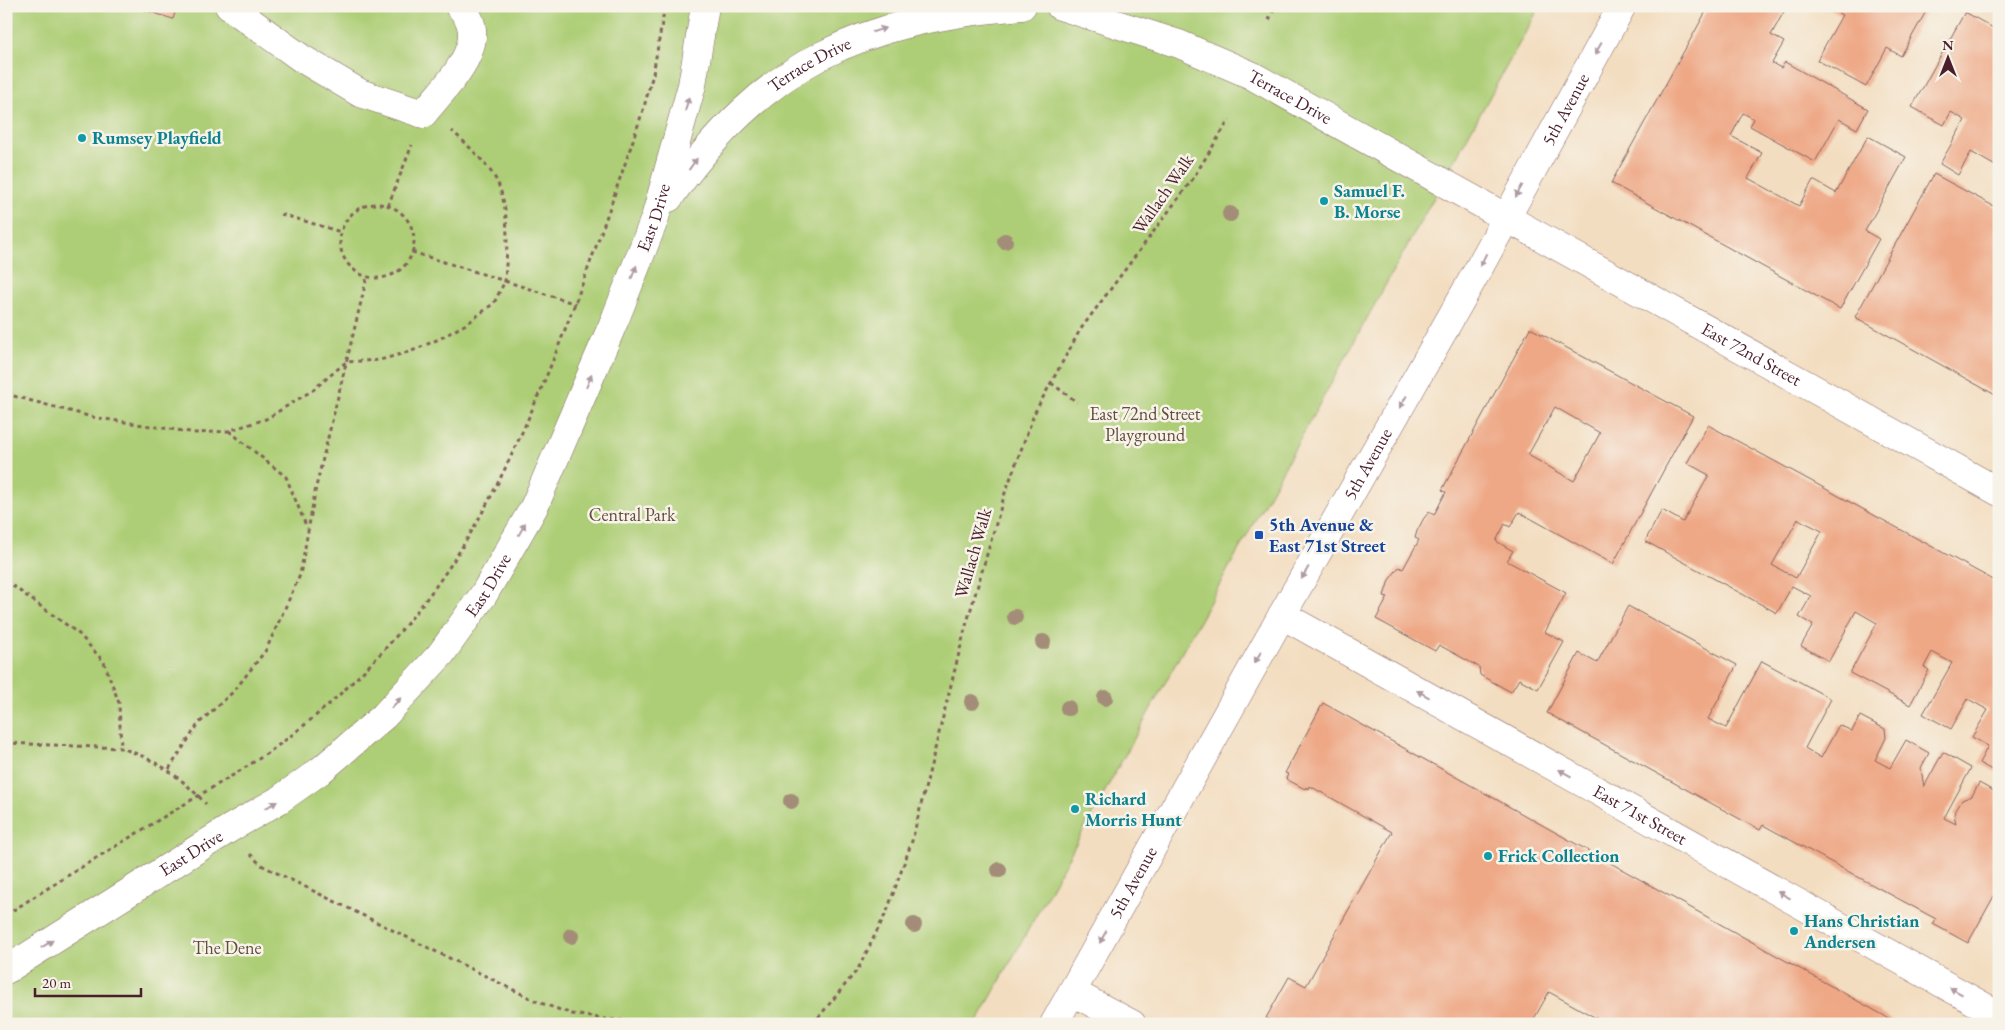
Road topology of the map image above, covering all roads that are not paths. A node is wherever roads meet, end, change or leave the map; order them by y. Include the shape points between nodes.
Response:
1 (229, 6) edge
2 (458, 6) edge
3 (706, 6) edge
4 (1022, 6) edge
5 (1060, 6) edge
6 (1622, 6) edge
7 (1505, 217) junction
8 (655, 218) junction
9 (1999, 492) edge
10 (1282, 615) junction
11 (6, 970) edge
12 (1072, 992) junction
13 (1999, 1015) edge
14 (1054, 1024) edge
15 (1132, 1024) edge

1 - 2 street via 301,58 360,93 423,114 472,47 473,31
8 -> 3 street, East Drive via 692,85
8 -> 4 street, Terrace Drive via 697,158 725,128 752,101 807,64 842,45 903,23 947,14
5 - 7 street, Terrace Drive via 1179,44 1251,75
6 -> 7 street, 5th Avenue
7 - 9 street, East 72nd Street
7 -> 10 street, 5th Avenue
11 -> 8 street, East Drive via 279,800 320,771 384,716 440,654 502,567 534,508 616,318
10 -> 12 street, 5th Avenue
13 -> 10 street, East 71st Street
12 - 14 street, 5th Avenue
12 - 15 street

